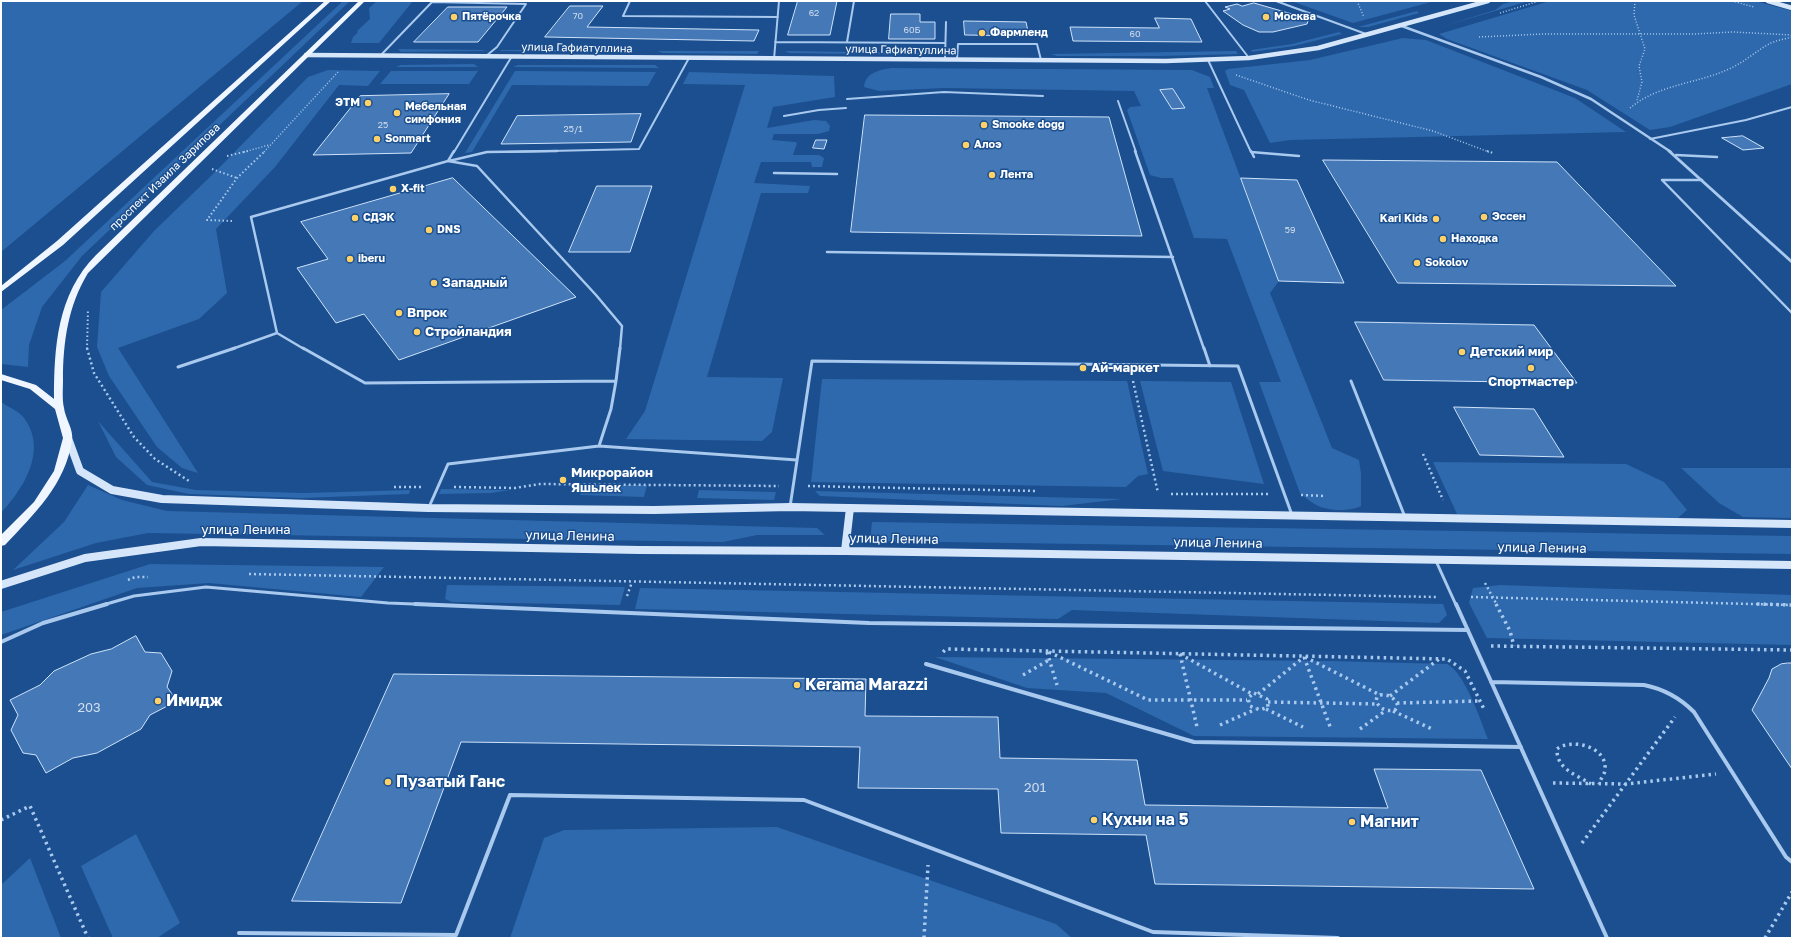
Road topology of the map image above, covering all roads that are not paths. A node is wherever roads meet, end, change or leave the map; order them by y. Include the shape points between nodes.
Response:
1 (328, 1) edge
2 (362, 1) edge
3 (630, 1) edge
4 (779, 1) edge
5 (854, 1) edge
6 (1204, 1) edge
7 (1276, 1) edge
8 (1488, 1) edge
9 (1768, 1) edge
10 (433, 2) edge
11 (1792, 8) edge
12 (778, 18) junction
13 (946, 22) dead end
14 (1399, 25) junction
15 (1366, 34) junction
16 (775, 42) junction
17 (847, 42) junction
18 (945, 44) junction
19 (306, 55) junction
20 (380, 56) junction
21 (486, 56) junction
22 (512, 56) junction
23 (689, 58) junction
24 (1249, 58) junction
25 (774, 59) junction
26 (945, 59) junction
27 (957, 59) junction
28 (1041, 60) junction
29 (1208, 60) junction
30 (1043, 96) dead end
31 (847, 99) dead end
32 (1118, 101) dead end
33 (1792, 107) edge
34 (846, 108) dead end
35 (784, 116) dead end
36 (1650, 139) junction
37 (1251, 152) junction
38 (1676, 155) junction
39 (1299, 156) dead end
40 (1254, 157) dead end
41 (1717, 157) dead end
42 (448, 161) junction
43 (774, 173) dead end
44 (837, 174) dead end
45 (1703, 180) junction
46 (827, 252) dead end
47 (1173, 257) junction
48 (1792, 262) edge
49 (1, 290) edge
50 (1792, 313) edge
51 (276, 333) junction
52 (1210, 366) junction
53 (178, 367) dead end
54 (1, 377) edge
55 (1351, 380) dead end
56 (616, 381) junction
57 (59, 408) junction
58 (68, 438) junction
59 (599, 446) junction
60 (797, 460) junction
61 (790, 507) junction
62 (428, 508) junction
63 (850, 508) junction
64 (1292, 516) junction
65 (1406, 519) junction
66 (1792, 524) edge
67 (1, 542) edge
68 (845, 551) junction
69 (1436, 559) junction
70 (1792, 565) edge
71 (1, 585) edge
72 (1468, 630) junction
73 (1, 642) edge
74 (926, 664) road end
75 (1491, 682) junction
76 (1521, 747) junction
77 (1792, 862) edge
78 (239, 933) dead end
79 (456, 936) edge
80 (1338, 938) edge
81 (1607, 938) edge

1 - 49 main road, проспект Изаила Зарипова via 60,243
2 - 19 main road, проспект Изаила Зарипова
3 - 12 lane via 623,16
4 - 12 lane
5 - 17 lane
6 - 24 lane
7 - 15 lane
8 - 14 main road, улица Гафиатуллина
9 - 11 main road
10 - 20 lane
10 - 21 lane via 526,4 497,46
12 - 16 lane
13 - 18 lane
14 - 15 main road, улица Гафиатуллина
14 - 36 street via 1541,77 1591,99
15 - 24 main road, улица Гафиатуллина via 1318,48
16 - 17 lane
16 - 25 lane
17 - 18 lane
18 - 26 lane
19 - 20 main road, улица Гафиатуллина
19 - 57 main road, проспект Изаила Зарипова via 86,272 70,299 62,331 58,373
20 - 21 main road, улица Гафиатуллина
21 - 22 main road, улица Гафиатуллина
22 - 23 main road, улица Гафиатуллина
22 - 42 lane
23 - 25 main road, улица Гафиатуллина
23 - 42 lane via 639,149 487,152
24 - 29 main road, улица Гафиатуллина
25 - 26 main road, улица Гафиатуллина
26 - 27 main road, улица Гафиатуллина
27 - 28 main road, улица Гафиатуллина
27 - 28 lane via 958,44 1037,44
28 - 29 main road, улица Гафиатуллина
29 - 37 lane
30 - 31 lane via 944,92
32 - 47 lane
33 - 36 lane via 1746,120
34 - 35 lane
36 - 38 street
37 - 39 lane
37 - 40 lane
38 - 41 lane
38 - 45 street
42 - 51 lane via 251,217
42 - 56 lane via 477,166 596,294 622,326
43 - 44 lane
45 - 48 street
45 - 50 lane via 1662,180
46 - 47 lane
47 - 52 lane
51 - 53 lane
51 - 56 lane via 366,383
52 - 60 lane via 812,361
52 - 64 lane via 1238,366
54 - 57 main road via 33,387
55 - 65 lane
56 - 59 lane via 611,409
57 - 58 main road, проспект Изаила Зарипова
58 - 62 main road, улица Ленина via 80,471 112,490 162,498
58 - 67 main road via 60,470 38,504
59 - 60 lane
59 - 62 lane via 448,464
60 - 61 lane
61 - 62 main road, улица Ленина via 654,510
61 - 63 main road, улица Ленина
63 - 64 main road, улица Ленина
63 - 68 main road
64 - 65 main road, улица Ленина
65 - 66 main road, улица Ленина
68 - 69 main road, улица Ленина
68 - 71 main road, улица Ленина via 201,542 85,558
69 - 70 main road, улица Ленина
69 - 72 lane
72 - 73 lane via 868,623 388,603 206,587 134,596 43,623
72 - 75 lane
74 - 76 lane via 1194,742
75 - 76 lane
75 - 77 lane via 1644,685 1658,687 1672,694 1694,712 1786,857
76 - 81 lane
78 - 79 lane
79 - 80 lane via 510,795 804,800 1153,932

